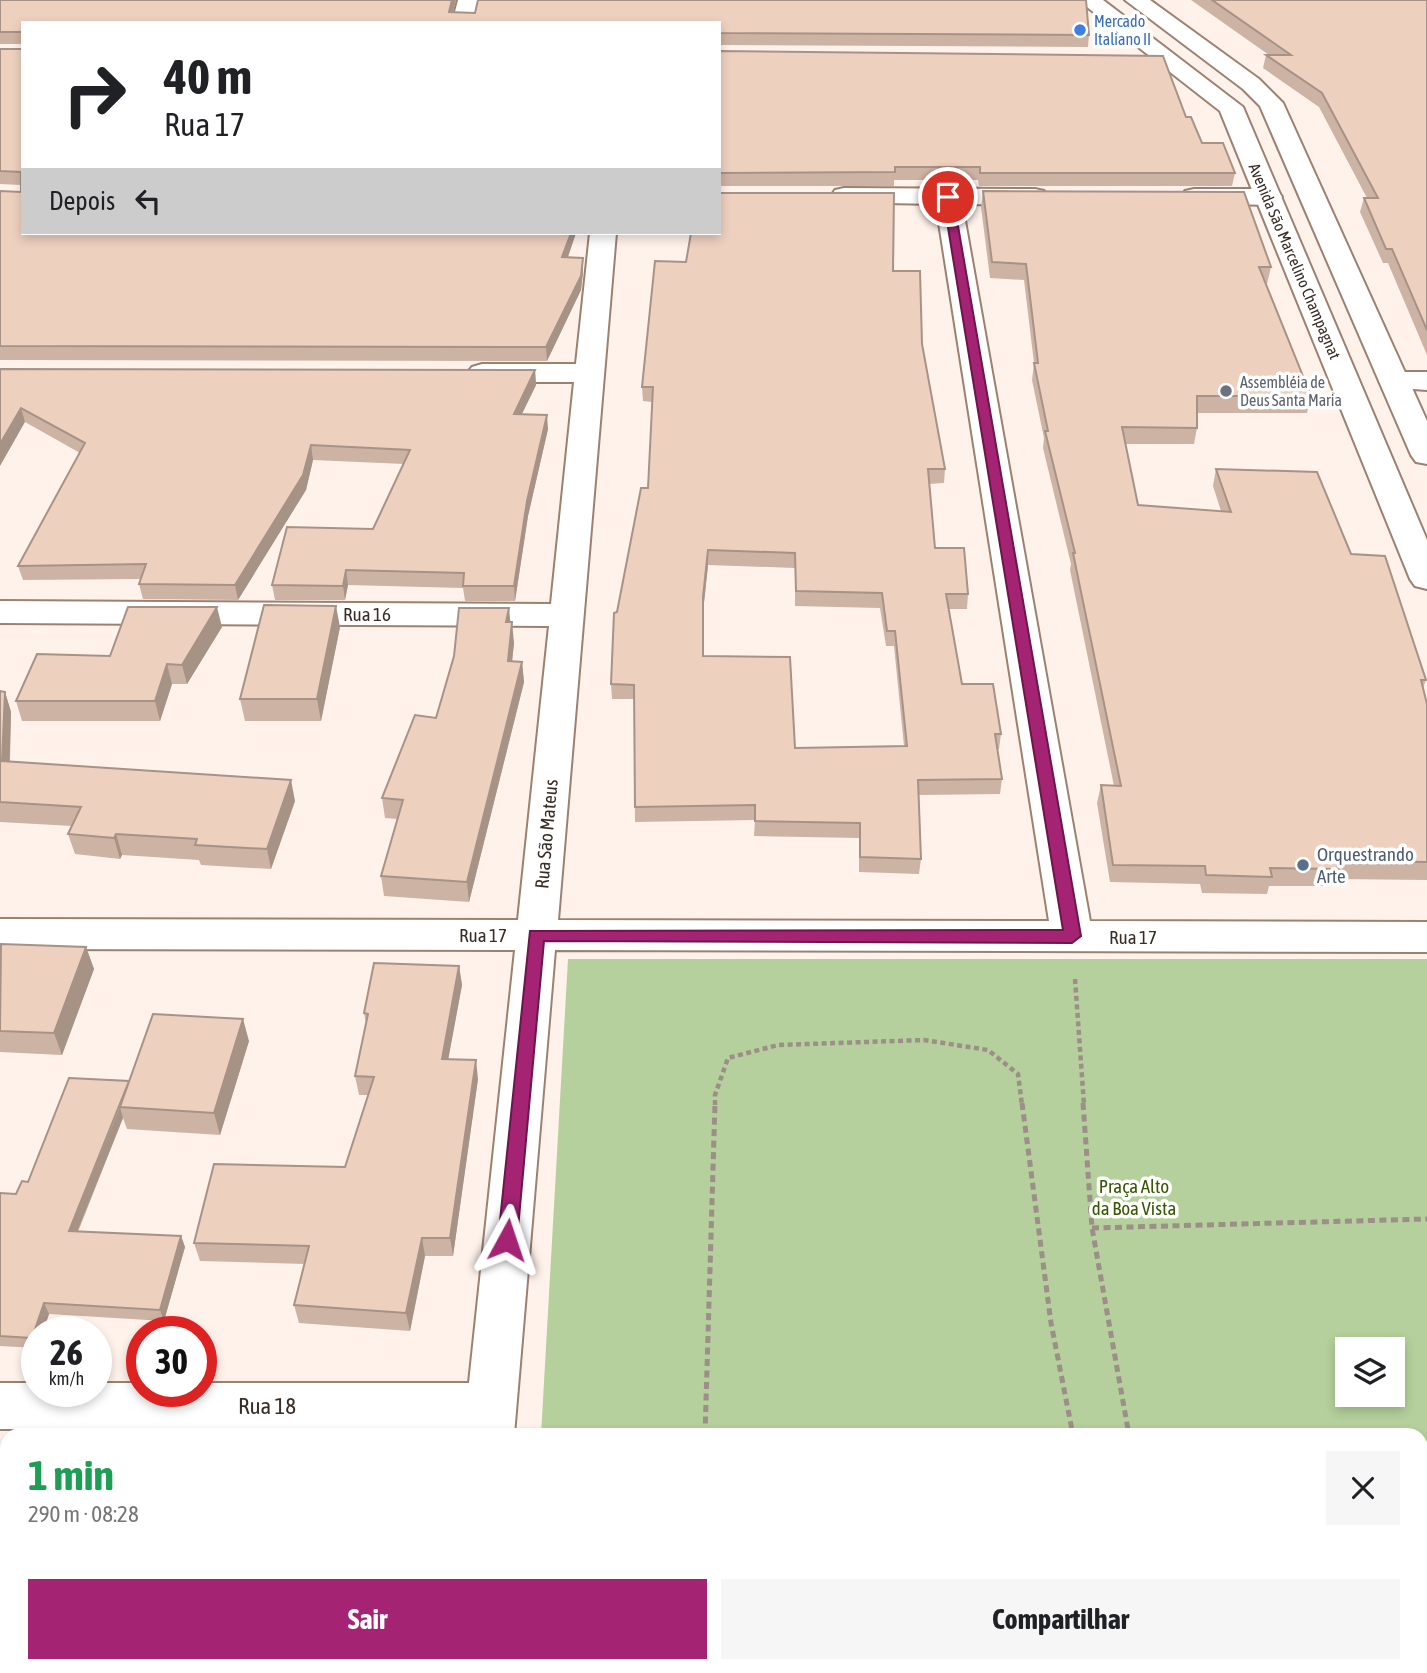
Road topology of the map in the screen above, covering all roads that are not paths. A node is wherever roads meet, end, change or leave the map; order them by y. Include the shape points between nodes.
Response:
1 (469, 0) edge
2 (1089, 0) edge
3 (1136, 0) edge
4 (464, 21) edge
5 (1212, 55) junction
6 (1123, 57) edge
7 (1164, 57) junction
8 (813, 196) edge
9 (948, 197) junction
10 (1059, 197) edge
11 (1171, 197) edge
12 (1269, 197) junction
13 (603, 235) edge
14 (453, 373) edge
15 (590, 373) junction
16 (1394, 381) junction
17 (1427, 381) edge
18 (1427, 455) edge
19 (1427, 579) edge
20 (0, 612) edge
21 (566, 615) junction
22 (0, 934) edge
23 (536, 935) junction
24 (1072, 936) junction
25 (1427, 937) edge
26 (0, 1406) edge
27 (490, 1421) edge

1 - 4 street
2 - 7 street, Avenida São Marcelino Champagnat
3 - 5 street
5 - 7 street
5 - 16 street via 1271,103
6 - 7 street
7 - 12 street, Avenida São Marcelino Champagnat via 1231,107
8 - 9 street
9 - 10 street
9 - 24 street
11 - 12 street
12 - 19 street, Avenida São Marcelino Champagnat
13 - 15 street, Rua São Mateus
14 - 15 street
15 - 21 street, Rua São Mateus
16 - 17 street
16 - 18 street
20 - 21 street, Rua 16
21 - 23 street, Rua São Mateus
22 - 23 street, Rua 17
23 - 24 street, Rua 17
23 - 27 street, Rua São Mateus
24 - 25 street, Rua 17
26 - 27 street, Rua 18

